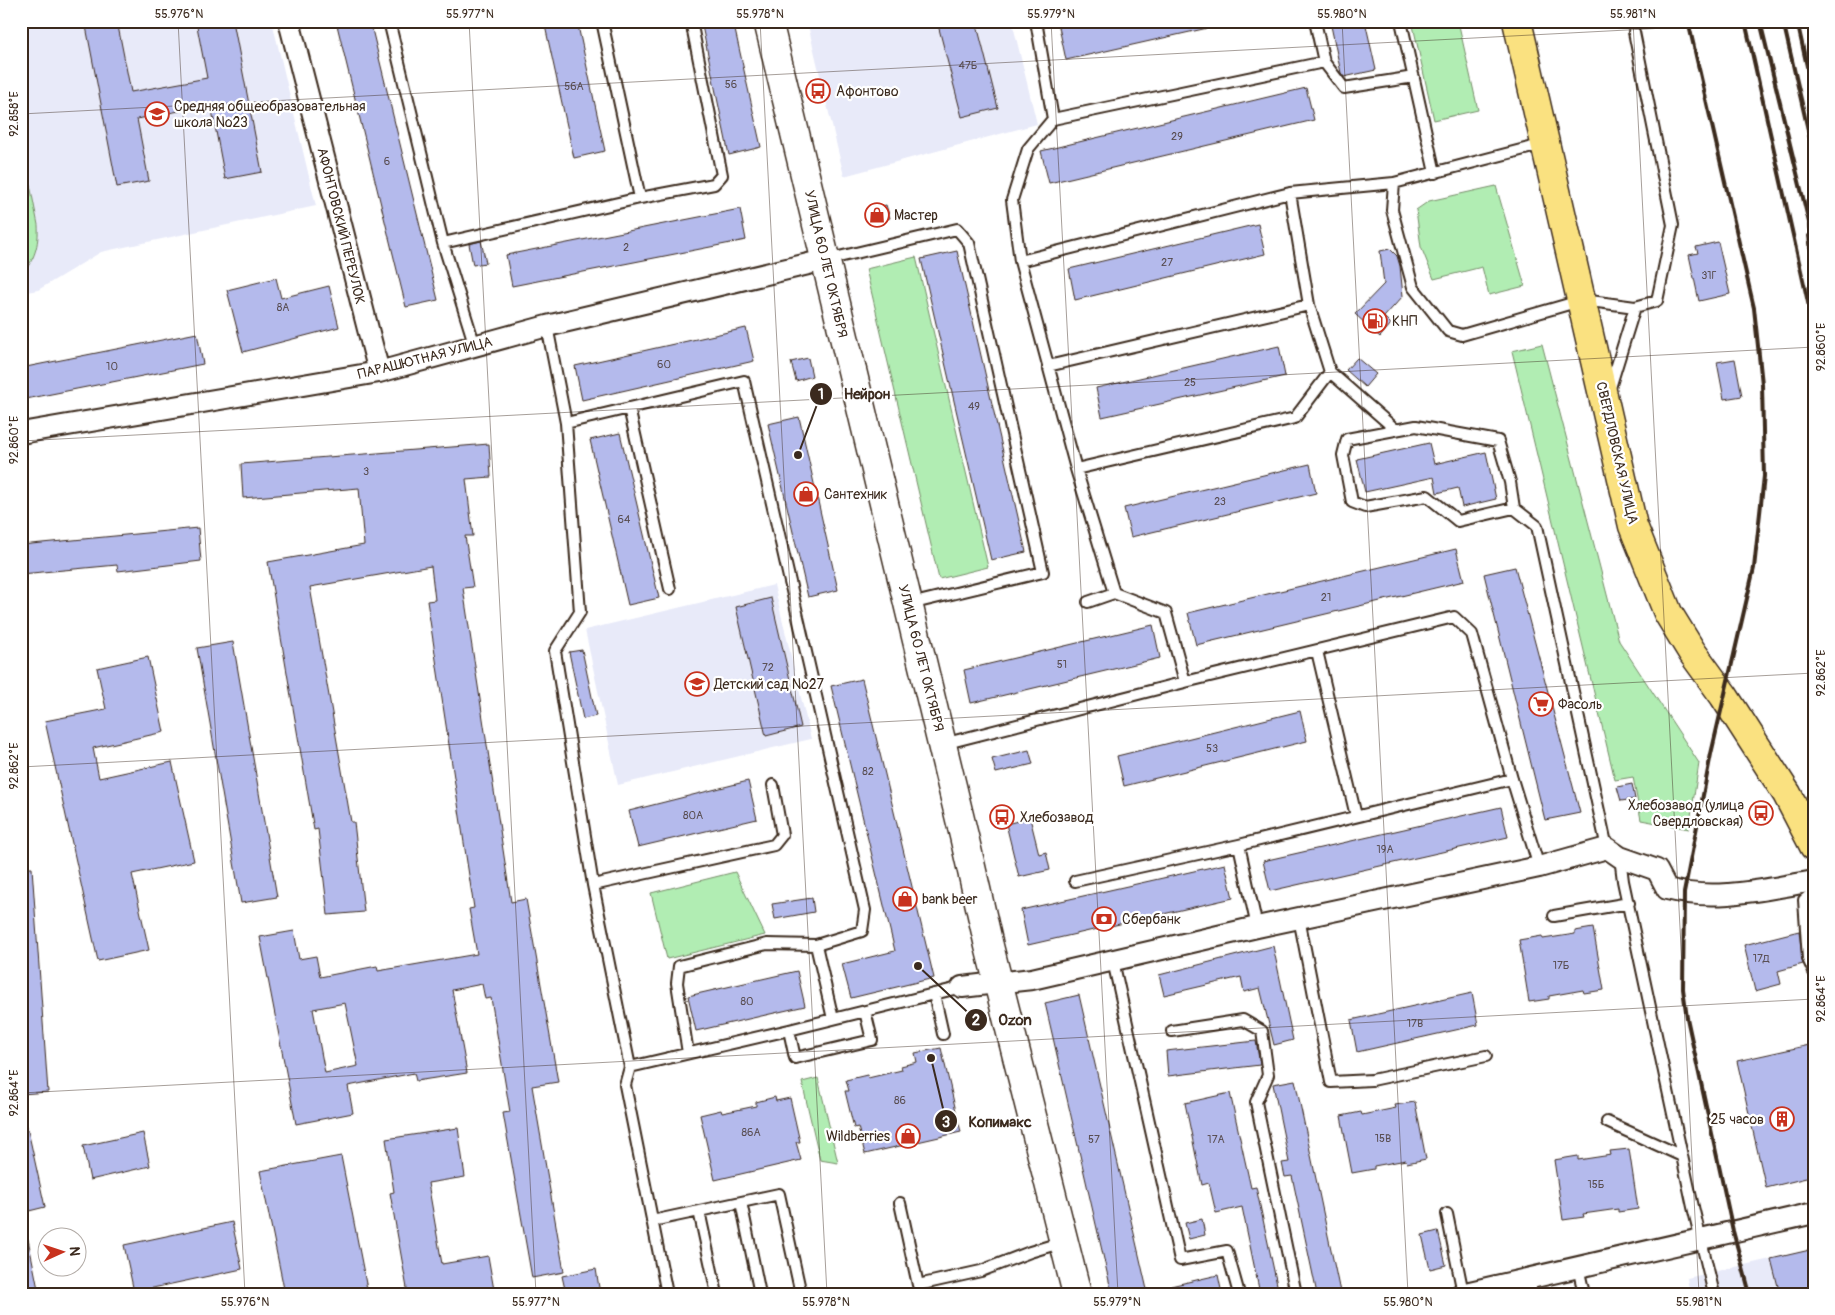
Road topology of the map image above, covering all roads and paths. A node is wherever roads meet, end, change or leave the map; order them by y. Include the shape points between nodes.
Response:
1 (289, 21) edge
2 (389, 21) edge
3 (602, 21) edge
4 (691, 21) edge
5 (768, 21) edge
6 (1036, 21) edge
7 (1315, 21) edge
8 (1401, 21) edge
9 (1518, 21) edge
10 (1634, 32) dead end
11 (1324, 62) junction
12 (1414, 77) junction
13 (1053, 119) junction
14 (1545, 144) junction
15 (1435, 173) junction
16 (1394, 183) junction
17 (1290, 193) junction
18 (640, 198) junction
19 (443, 243) junction
20 (825, 260) junction
21 (1020, 260) junction
22 (1583, 300) junction
23 (1309, 305) junction
24 (1634, 307) junction
25 (546, 326) junction
26 (475, 346) junction
27 (1048, 366) junction
28 (378, 372) junction
29 (1330, 372) junction
30 (1605, 404) junction
31 (629, 408) junction
32 (566, 424) junction
33 (1395, 429) junction
34 (21, 433) edge
35 (1076, 469) junction
36 (1514, 508) junction
37 (670, 589) dead end
38 (1114, 593) junction
39 (1088, 602) dead end
40 (908, 604) junction
41 (1318, 651) junction
42 (1185, 682) junction
43 (941, 744) junction
44 (1512, 779) junction
45 (773, 785) dead end
46 (1356, 816) junction
47 (1239, 845) junction
48 (1814, 846) edge
49 (1613, 853) junction
50 (1538, 867) junction
51 (1075, 881) dead end
52 (1814, 881) edge
53 (593, 886) junction
54 (1814, 892) edge
55 (1629, 903) junction
56 (1554, 916) dead end
57 (1299, 918) junction
58 (1257, 927) junction
59 (816, 945) junction
60 (1113, 961) junction
61 (1814, 972) edge
62 (998, 983) junction
63 (962, 987) joint
64 (934, 994) junction
65 (865, 1011) junction
66 (833, 1019) junction
67 (788, 1030) junction
68 (1172, 1031) dead end
69 (943, 1034) dead end
70 (688, 1053) junction
71 (1486, 1056) dead end
72 (630, 1067) junction
73 (1607, 1122) dead end
74 (1682, 1156) junction
75 (740, 1202) junction
76 (900, 1203) dead end
77 (699, 1211) junction
78 (1447, 1214) dead end
79 (1813, 1216) edge
80 (652, 1221) junction
81 (1701, 1240) junction
82 (1064, 1242) junction
83 (1578, 1267) junction
84 (1530, 1286) edge
85 (667, 1294) edge
86 (717, 1294) edge
87 (760, 1294) edge
88 (802, 1294) edge
89 (1078, 1294) edge
90 (1239, 1294) edge
91 (1296, 1294) edge
92 (1462, 1294) edge
93 (1584, 1294) edge
94 (1714, 1294) edge

1 - 28 street, АФОНТОВСКИЙ ПЕРЕУЛОК
2 - 19 lane
3 - 18 lane
4 - 18 lane via 722,175 714,184
5 - 20 main road, УЛИЦА 60 ЛЕТ ОКТЯБРЯ
6 - 13 lane
7 - 11 lane
8 - 12 lane
9 - 14 highway, СВЕРДЛОВСКАЯ УЛИЦА
10 - 24 lane via 1673,224 1657,300
11 - 12 lane via 1344,88
11 - 13 lane
12 - 15 lane
13 - 21 lane via 1028,149 1012,200
14 - 15 lane
14 - 22 highway, СВЕРДЛОВСКАЯ УЛИЦА
15 - 16 lane
16 - 17 lane
16 - 22 lane via 1392,210 1413,287 1448,331 1462,335
17 - 21 lane
17 - 23 lane
18 - 19 lane
19 - 26 lane
20 - 25 street, ПАРАШЮТНАЯ УЛИЦА
20 - 40 main road, УЛИЦА 60 ЛЕТ ОКТЯБРЯ
20 - 40 lane via 957,229 969,243 1043,572
21 - 27 lane
22 - 24 lane
22 - 30 highway, СВЕРДЛОВСКАЯ УЛИЦА
23 - 27 lane
23 - 29 lane
24 - 30 lane
25 - 26 street, ПАРАШЮТНАЯ УЛИЦА
25 - 32 lane
26 - 28 street, ПАРАШЮТНАЯ УЛИЦА
27 - 35 lane
28 - 34 street, ПАРАШЮТНАЯ УЛИЦА
29 - 33 lane
29 - 35 lane via 1295,418
30 - 48 highway, СВЕРДЛОВСКАЯ УЛИЦА via 1634,526 1668,613 1786,794
31 - 32 lane
31 - 37 lane
31 - 59 lane via 744,381 864,910 862,931
32 - 53 lane via 580,612 555,651
33 - 36 lane via 1416,426 1498,441
33 - 36 lane via 1346,439 1343,455 1352,502 1365,507 1427,496 1458,521
35 - 38 lane
36 - 49 lane via 1537,526
38 - 39 lane
38 - 42 lane via 1166,613
40 - 43 main road, УЛИЦА 60 ЛЕТ ОКТЯБРЯ
41 - 42 lane
41 - 44 lane via 1454,617 1472,634
41 - 46 lane
42 - 43 lane
43 - 62 main road, УЛИЦА 60 ЛЕТ ОКТЯБРЯ
44 - 46 lane
44 - 50 lane
45 - 53 lane via 782,835 774,845
46 - 47 lane
47 - 51 lane
47 - 58 lane
49 - 50 street
49 - 52 street via 1657,870 1667,889 1684,893 1721,895
49 - 55 lane
50 - 57 street
53 - 72 lane
54 - 61 lane via 1804,900 1808,959
55 - 56 lane
55 - 74 lane
57 - 58 street
57 - 71 lane via 1331,1082 1372,1080
58 - 60 street
59 - 66 lane
59 - 70 lane via 767,944 679,966 677,984
60 - 62 street
60 - 90 lane via 1180,1260 1227,1252
62 - 63 street
62 - 82 main road, УЛИЦА 60 ЛЕТ ОКТЯБРЯ
63 - 64 lane
64 - 65 lane
64 - 69 lane
65 - 66 lane
65 - 67 lane via 872,1040 795,1058
66 - 67 lane
67 - 70 lane
68 - 91 lane via 1243,1020 1262,1032 1268,1075 1256,1102
70 - 72 lane
72 - 80 lane via 625,1085
73 - 74 lane
74 - 81 lane
75 - 77 lane
75 - 87 lane
75 - 88 lane via 779,1194
76 - 82 lane via 918,1285 982,1271
77 - 80 lane
77 - 86 lane
78 - 92 lane
79 - 81 street
80 - 85 lane
81 - 83 street
81 - 94 lane
82 - 89 main road, УЛИЦА 60 ЛЕТ ОКТЯБРЯ
83 - 84 street
83 - 93 lane
84 - 92 street

